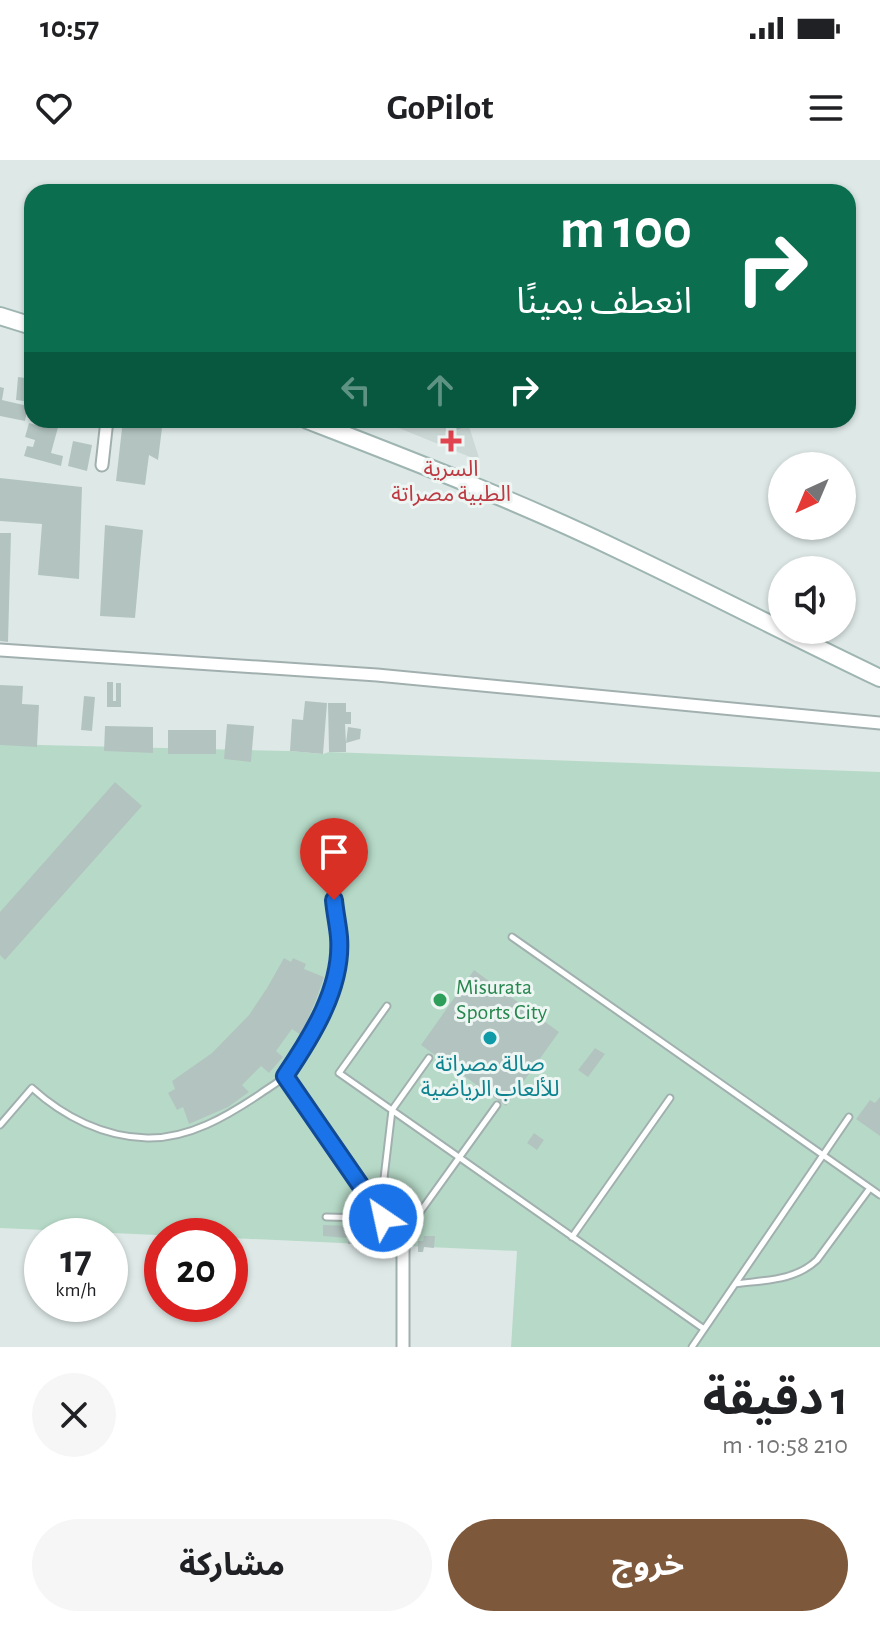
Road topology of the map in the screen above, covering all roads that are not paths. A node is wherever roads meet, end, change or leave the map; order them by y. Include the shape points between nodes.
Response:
1 (0, 316) edge
2 (24, 324) edge
3 (106, 428) edge
4 (327, 428) edge
5 (102, 465) dead end
6 (0, 650) edge
7 (880, 678) edge
8 (880, 723) edge
9 (334, 900) dead end
10 (512, 937) dead end
11 (387, 1006) dead end
12 (429, 1058) dead end
13 (285, 1076) junction
14 (670, 1098) dead end
15 (497, 1105) dead end
16 (392, 1110) junction
17 (849, 1117) dead end
18 (0, 1125) edge
19 (824, 1155) junction
20 (459, 1157) junction
21 (870, 1188) junction
22 (880, 1195) edge
23 (382, 1216) junction
24 (326, 1217) dead end
25 (415, 1219) junction
26 (572, 1237) junction
27 (403, 1246) junction
28 (735, 1284) junction
29 (704, 1329) junction
30 (403, 1347) edge
31 (692, 1347) edge

1 - 2 street
3 - 5 street
4 - 7 street via 551,519
6 - 8 street via 377,675
9 - 13 lane via 339,939 332,988 307,1044
10 - 19 lane
11 - 16 lane via 339,1073
12 - 16 lane
13 - 18 lane via 229,1114 173,1136 119,1135 93,1127 32,1088
13 - 23 lane
14 - 26 lane
15 - 20 lane
16 - 20 lane
16 - 23 lane
17 - 19 lane
19 - 21 lane
19 - 28 lane
20 - 25 lane
20 - 26 lane
21 - 22 lane
21 - 28 lane via 808,1269
23 - 24 lane
23 - 25 lane
23 - 27 lane
25 - 27 lane
26 - 29 lane
27 - 30 street
28 - 29 lane
29 - 31 lane

